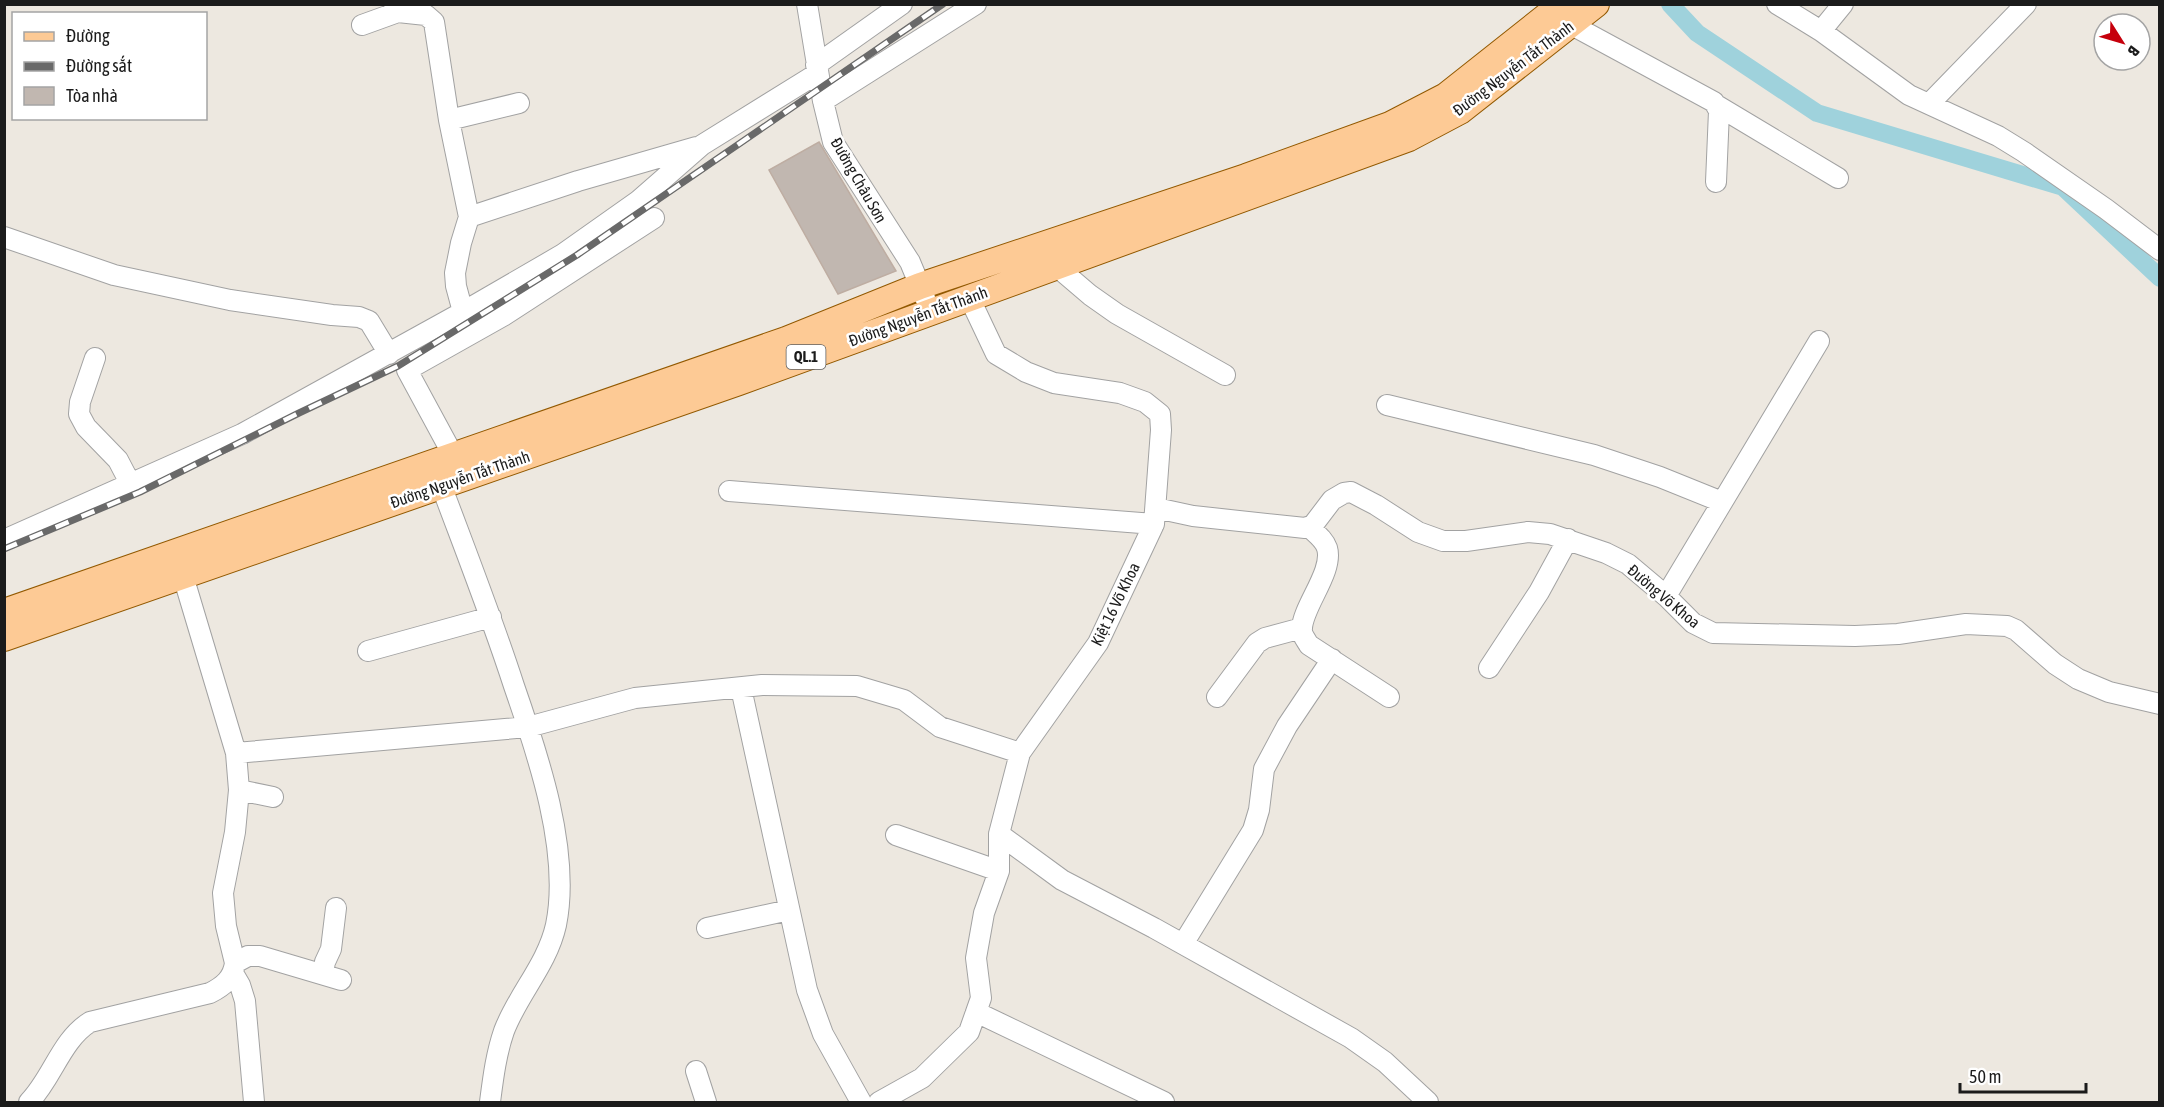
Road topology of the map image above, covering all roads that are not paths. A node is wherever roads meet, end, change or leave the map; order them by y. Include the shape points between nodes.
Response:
1 (807, 4) edge
2 (902, 4) edge
3 (976, 4) edge
4 (1777, 4) edge
5 (1843, 4) edge
6 (2026, 4) edge
7 (396, 8) edge
8 (433, 10) edge
9 (1577, 13) edge
10 (362, 25) dead end
11 (1821, 31) junction
12 (817, 69) junction
13 (823, 101) junction
14 (519, 103) dead end
15 (1929, 104) junction
16 (1718, 106) junction
17 (449, 120) junction
18 (702, 145) junction
19 (1838, 178) dead end
20 (1716, 183) dead end
21 (469, 217) junction
22 (654, 218) dead end
23 (4, 237) edge
24 (2160, 250) edge
25 (1056, 266) junction
26 (920, 286) junction
27 (969, 297) junction
28 (464, 312) junction
29 (930, 312) junction
30 (1819, 341) dead end
31 (389, 354) junction
32 (95, 358) dead end
33 (1225, 375) dead end
34 (1387, 405) dead end
35 (453, 455) junction
36 (130, 483) junction
37 (441, 485) junction
38 (729, 491) dead end
39 (1722, 502) junction
40 (1155, 516) junction
41 (1309, 527) junction
42 (1568, 539) junction
43 (4, 540) edge
44 (183, 576) junction
45 (1666, 596) junction
46 (4, 612) edge
47 (491, 616) junction
48 (1302, 628) junction
49 (4, 638) edge
50 (368, 651) dead end
51 (1332, 659) junction
52 (1489, 668) dead end
53 (741, 688) junction
54 (1389, 696) dead end
55 (1217, 697) dead end
56 (2160, 704) edge
57 (528, 727) junction
58 (236, 753) junction
59 (1020, 753) junction
60 (239, 790) junction
61 (273, 797) dead end
62 (999, 834) junction
63 (896, 835) dead end
64 (999, 871) junction
65 (336, 908) dead end
66 (789, 910) junction
67 (707, 928) dead end
68 (1188, 936) junction
69 (234, 968) junction
70 (976, 1012) junction
71 (696, 1071) dead end
72 (29, 1102) edge
73 (254, 1102) edge
74 (490, 1102) edge
75 (706, 1102) edge
76 (861, 1102) edge
77 (879, 1102) edge
78 (1164, 1102) edge
79 (1428, 1102) edge

1 - 12 street, Đường Châu Sơn
2 - 12 street
3 - 13 street
4 - 11 street
5 - 11 street
6 - 15 street
7 - 8 street
7 - 10 street
8 - 17 street
9 - 16 street
9 - 25 main road, Đường Nguyễn Tất Thành / QL.1 via 1460,111 1409,138
9 - 26 main road, Đường Nguyễn Tất Thành / QL.1 via 1446,96 1390,125
11 - 15 street via 1894,86
12 - 13 street, Đường Châu Sơn
12 - 18 street
13 - 26 street, Đường Châu Sơn via 833,142 910,262
14 - 17 street
15 - 24 street via 2024,152
16 - 19 street
16 - 20 street
17 - 21 street
18 - 21 street
18 - 28 street via 638,201 563,254
21 - 28 street via 455,273
22 - 35 street via 503,316 407,370
23 - 31 street via 125,277 231,300 359,317 369,321
25 - 27 main road, Đường Nguyễn Tất Thành / QL.1
25 - 33 street via 1117,314
26 - 29 street, Đường Châu Sơn
26 - 35 main road, Đường Nguyễn Tất Thành / QL.1 via 786,339
27 - 29 main road, Đường Nguyễn Tất Thành / QL.1
27 - 40 street via 996,354 1054,383 1120,393 1145,402 1160,414
28 - 31 street
29 - 37 main road, Đường Nguyễn Tất Thành / QL.1
30 - 39 street
31 - 36 street via 242,434
32 - 36 street via 80,402 80,414 86,427 118,460
34 - 39 street via 1594,454
35 - 46 main road, Đường Nguyễn Tất Thành / QL.1
36 - 43 street
37 - 44 main road, Đường Nguyễn Tất Thành / QL.1
37 - 47 street
38 - 40 street
39 - 45 street
40 - 41 street
40 - 59 street, Kiệt 16 Võ Khoa via 1098,643
41 - 42 street, Đường Võ Khoa via 1332,500 1350,492 1418,532 1443,541 1528,532
41 - 48 street via 1328,551
42 - 45 street, Đường Võ Khoa via 1618,558
42 - 52 street
44 - 49 main road, Đường Nguyễn Tất Thành / QL.1
44 - 58 street
45 - 56 street, Đường Võ Khoa via 1701,629 1727,634 1855,636 1966,624 2007,626 2078,679 2109,692
47 - 50 street
47 - 57 street
48 - 51 street via 1310,645
48 - 55 street via 1257,643
51 - 54 street
51 - 68 street via 1287,726 1264,769 1257,821
53 - 57 street via 635,698
53 - 59 street via 857,686 904,700 940,727
53 - 66 street
57 - 58 street
57 - 74 street via 552,820 559,901 550,945 504,1032
58 - 60 street
59 - 62 street
60 - 61 street
60 - 69 street via 223,893
62 - 64 street
62 - 68 street via 1062,880
63 - 64 street
64 - 70 street via 984,913 976,958 981,998
65 - 69 street via 331,949 325,962 332,976 260,956 248,956
66 - 67 street
66 - 76 street via 814,1013
68 - 79 street via 1351,1038 1385,1062
69 - 72 street via 226,983 210,993 90,1022 75,1034
69 - 73 street via 245,1001
70 - 77 street via 969,1032 922,1078
70 - 78 street
71 - 75 street

